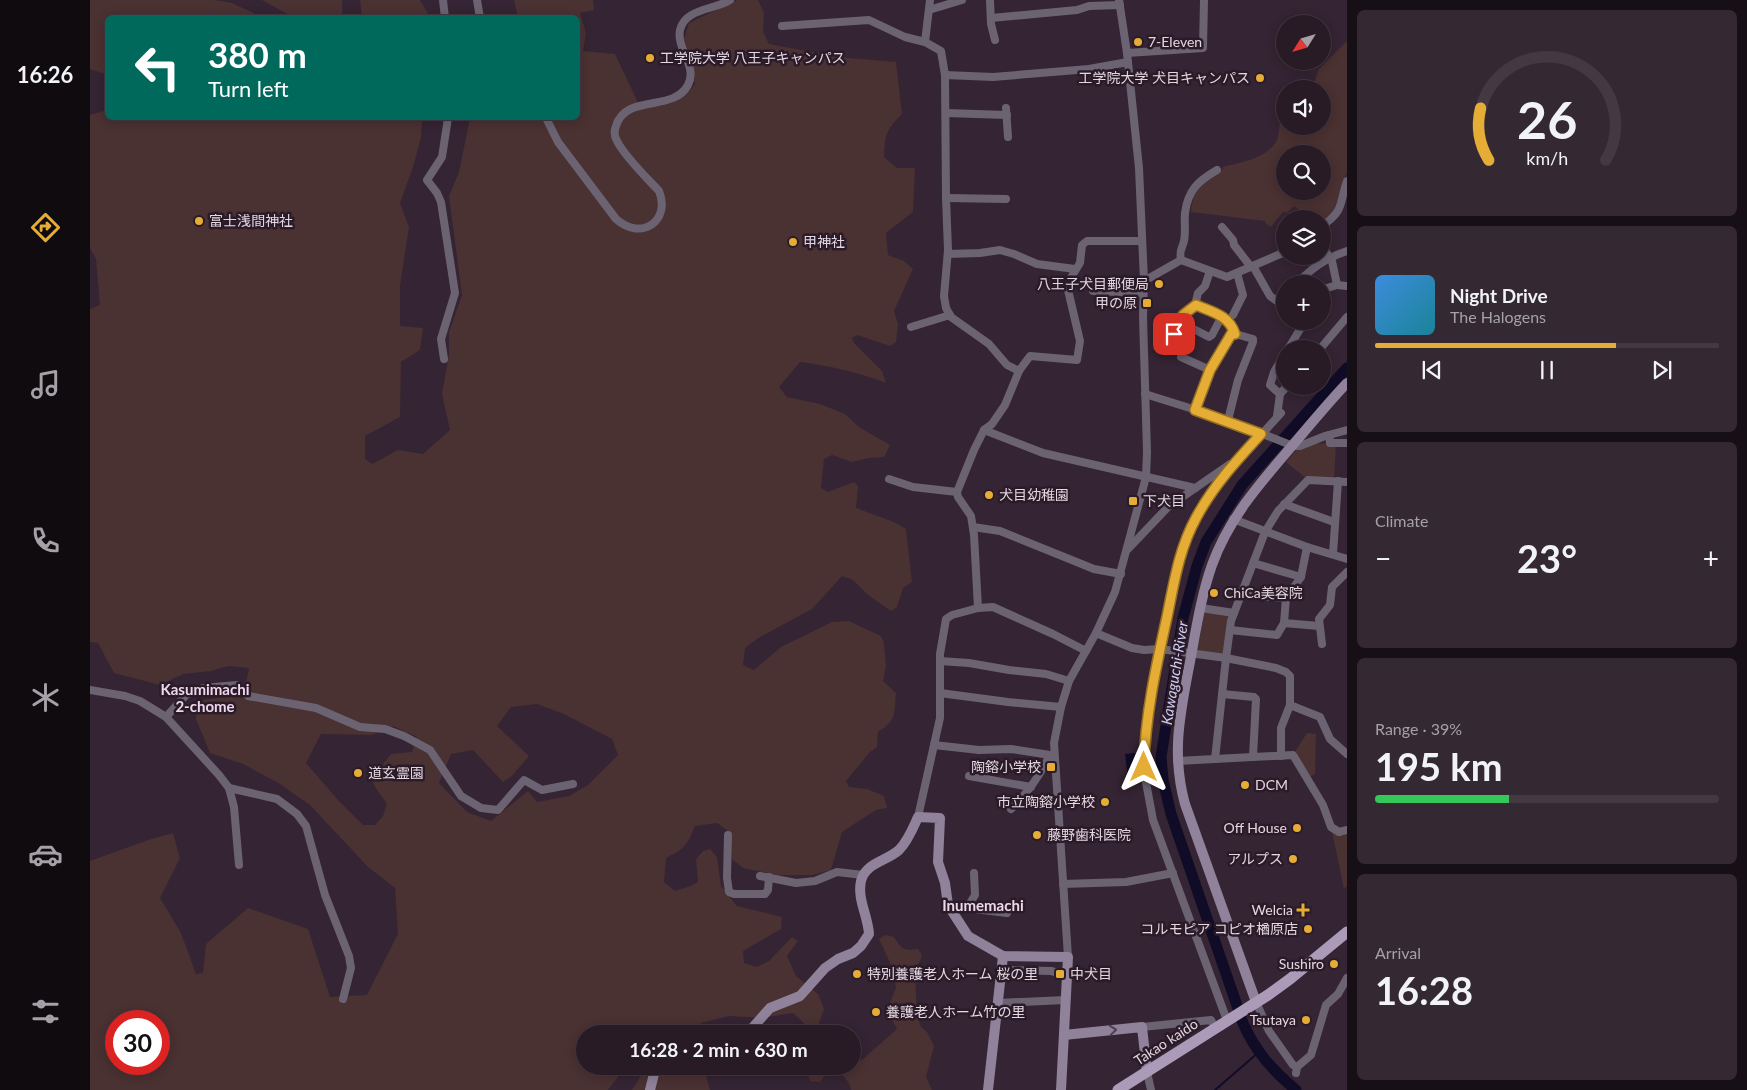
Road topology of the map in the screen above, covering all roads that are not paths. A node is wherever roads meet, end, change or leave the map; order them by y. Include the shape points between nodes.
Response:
1 (443, 0) edge
2 (477, 0) edge
3 (730, 0) edge
4 (930, 0) edge
5 (962, 0) edge
6 (990, 0) edge
7 (1204, 0) edge
8 (1120, 2) edge
9 (929, 10) junction
10 (444, 15) edge
11 (480, 15) edge
12 (991, 18) junction
13 (782, 26) dead end
14 (995, 40) dead end
15 (925, 42) junction
16 (1128, 53) junction
17 (1128, 62) junction
18 (945, 75) junction
19 (946, 113) junction
20 (448, 120) edge
21 (547, 120) edge
22 (1008, 138) dead end
23 (1217, 170) dead end
24 (1347, 182) edge
25 (946, 198) junction
26 (1006, 199) dead end
27 (1339, 212) junction
28 (1347, 214) edge
29 (1331, 219) edge
30 (1222, 227) dead end
31 (1142, 240) junction
32 (1347, 251) edge
33 (948, 254) junction
34 (1276, 256) edge
35 (1331, 258) joint
36 (1181, 260) junction
37 (1319, 265) edge
38 (1252, 266) junction
39 (1075, 269) junction
40 (1210, 271) junction
41 (1237, 273) junction
42 (1304, 275) edge
43 (1144, 281) junction
44 (1337, 285) junction
45 (1347, 286) edge
46 (1331, 287) edge
47 (1093, 290) dead end
48 (1144, 294) junction
49 (1276, 299) edge
50 (1196, 305) junction
51 (950, 315) junction
52 (1233, 315) dead end
53 (1222, 316) junction
54 (1347, 317) edge
55 (1180, 322) junction
56 (911, 327) dead end
57 (1174, 334) dead end
58 (1235, 334) junction
59 (1328, 340) edge
60 (1181, 357) dead end
61 (444, 358) dead end
62 (1276, 369) edge
63 (1210, 370) junction
64 (1019, 371) junction
65 (1347, 383) edge
66 (1276, 390) edge
67 (1146, 394) junction
68 (1280, 395) edge
69 (1195, 410) junction
70 (1228, 420) junction
71 (984, 430) junction
72 (1347, 430) edge
73 (1262, 434) junction
74 (1329, 434) junction
75 (1347, 443) edge
76 (1290, 445) junction
77 (1238, 459) junction
78 (1146, 477) junction
79 (889, 479) dead end
80 (1338, 481) junction
81 (1347, 482) edge
82 (1195, 488) junction
83 (957, 492) junction
84 (1284, 504) junction
85 (1234, 520) junction
86 (1334, 522) junction
87 (973, 527) junction
88 (1265, 532) junction
89 (1307, 546) junction
90 (1128, 550) junction
91 (1333, 554) junction
92 (1347, 559) edge
93 (1253, 563) junction
94 (1347, 572) edge
95 (1121, 574) junction
96 (1301, 577) junction
97 (977, 594) junction
98 (1241, 594) junction
99 (1286, 598) junction
100 (993, 607) junction
101 (978, 608) junction
102 (1201, 608) junction
103 (1234, 614) junction
104 (1284, 623) junction
105 (1319, 626) junction
106 (1230, 630) junction
107 (1096, 633) junction
108 (1322, 644) dead end
109 (1161, 649) junction
110 (1086, 651) junction
111 (1188, 654) junction
112 (1226, 658) junction
113 (940, 660) junction
114 (1069, 681) junction
115 (90, 690) edge
116 (940, 693) junction
117 (1222, 694) junction
118 (1290, 705) junction
119 (1061, 707) junction
120 (166, 717) junction
121 (934, 745) junction
122 (1347, 754) edge
123 (1052, 755) junction
124 (1281, 756) junction
125 (1252, 757) junction
126 (1215, 759) junction
127 (1177, 761) junction
128 (973, 779) dead end
129 (573, 784) dead end
130 (1031, 787) junction
131 (229, 788) junction
132 (1011, 809) dead end
133 (918, 816) junction
134 (1347, 830) edge
135 (728, 836) dead end
136 (239, 865) dead end
137 (974, 873) dead end
138 (1173, 873) junction
139 (863, 875) junction
140 (760, 876) dead end
141 (769, 878) junction
142 (1063, 884) junction
143 (967, 908) junction
144 (952, 910) junction
145 (1007, 913) dead end
146 (1347, 932) edge
147 (1003, 956) junction
148 (1068, 957) junction
149 (1002, 970) junction
150 (1067, 975) junction
151 (1347, 978) edge
152 (1338, 994) junction
153 (1347, 996) edge
154 (343, 999) dead end
155 (1066, 1000) junction
156 (998, 1003) junction
157 (1253, 1004) junction
158 (1228, 1017) junction
159 (755, 1025) edge
160 (1142, 1027) junction
161 (1215, 1028) junction
162 (1064, 1035) junction
163 (1147, 1072) junction
164 (654, 1075) edge
165 (650, 1090) edge
166 (988, 1090) edge
167 (1062, 1090) edge
168 (1118, 1090) edge
169 (1150, 1090) edge

1 - 10 street
2 - 11 street
3 - 21 street via 692,15 682,24 679,35 690,73 690,80 683,91 671,99 629,109 618,120 615,129 617,141 662,198 660,214 651,224 637,230 616,218 558,142
4 - 9 street
5 - 9 street
6 - 12 street
7 - 16 street via 1203,48
8 - 12 street via 1078,10
8 - 16 street
9 - 15 street
12 - 14 street
13 - 15 street via 869,20 905,37
15 - 18 street via 941,51
16 - 17 street
17 - 18 street via 1089,69 993,77
17 - 31 street via 1139,168
18 - 19 street
19 - 22 street via 1006,111
19 - 25 street
20 - 61 street via 442,157 427,180 441,202 455,293 441,339
23 - 36 street via 1192,188 1185,212 1184,241 1179,251
24 - 27 street
25 - 26 street
25 - 33 street
27 - 28 street
27 - 29 street
30 - 38 street
31 - 39 street via 1087,241 1082,245 1080,263
31 - 43 street
32 - 35 street
33 - 39 street via 1000,250 1037,264
33 - 51 street via 944,296
34 - 38 street
35 - 44 street
36 - 40 street
36 - 43 street
37 - 42 street
38 - 41 street
38 - 49 street via 1270,296
39 - 64 street via 1068,290 1080,341 1077,360 1030,356
40 - 41 street via 1228,277
40 - 50 street via 1205,286 1198,293
41 - 52 street via 1243,295
43 - 48 street
44 - 45 street
44 - 46 street
47 - 48 street
48 - 67 street
50 - 53 street
50 - 55 street via 1183,315
51 - 56 street
51 - 64 street via 989,344 1007,365
53 - 55 street via 1209,337
53 - 58 street via 1228,320
54 - 59 street
55 - 57 street
58 - 63 street via 1232,333
58 - 70 street via 1248,337 1253,342 1238,380
60 - 63 street
62 - 66 street via 1270,385
63 - 69 street
64 - 71 street via 1005,405
65 - 76 main road
67 - 69 street
67 - 78 street
68 - 73 street via 1279,415
69 - 70 street
70 - 73 street
71 - 78 street via 1043,453
71 - 83 street
72 - 74 street
73 - 76 street
73 - 77 street
74 - 75 street via 1330,444
74 - 76 street via 1300,446
76 - 85 main road
77 - 82 street
77 - 109 street via 1209,496 1187,538 1174,582
78 - 82 street
78 - 90 street
79 - 83 street via 912,488
80 - 81 street
80 - 84 street via 1308,480
80 - 86 street
82 - 90 street via 1168,507
83 - 87 street via 971,516
84 - 86 street
84 - 88 street
85 - 88 street
85 - 102 main road via 1220,544
86 - 91 street
87 - 95 street via 1000,531 1094,568
87 - 97 street
88 - 89 street
88 - 93 street
89 - 91 street
89 - 96 street
90 - 95 street
91 - 92 street
93 - 96 street
93 - 98 street
94 - 105 street via 1332,587 1330,605 1319,619
95 - 107 street
96 - 99 street
97 - 100 street via 984,603
97 - 101 street
98 - 99 street
98 - 103 street
99 - 104 street
100 - 101 street
100 - 110 street
101 - 113 street via 952,615 946,620
102 - 103 street
102 - 111 main road
103 - 106 street
104 - 105 street
104 - 106 street via 1277,635
105 - 108 street
106 - 112 street
107 - 109 street via 1132,648
107 - 110 street
109 - 111 street
109 - 138 street via 1148,707 1144,767 1153,820
110 - 114 street
111 - 112 street
111 - 127 main road
112 - 117 street
112 - 118 street via 1286,672 1291,682
113 - 114 street via 1046,674
113 - 116 street
114 - 119 street
115 - 120 street via 125,696
116 - 119 street
116 - 121 street via 940,718
117 - 125 street via 1256,699
117 - 126 street
118 - 122 street via 1320,716 1330,739
118 - 124 street via 1281,728
119 - 123 street
120 - 129 street via 186,695 203,688 236,684 248,696 316,708 360,727 385,729 404,736 430,750 461,796 481,808 498,810 524,780 542,790
120 - 131 street
121 - 123 street via 979,750 1012,749
121 - 133 street
123 - 130 street
123 - 142 street
124 - 125 street
124 - 134 street via 1294,755 1323,805 1331,827 1339,832
125 - 126 street
126 - 127 street
127 - 157 main road via 1185,804
128 - 130 street
130 - 132 street
131 - 136 street via 234,807
131 - 154 street via 277,799 297,814 306,826 325,895 349,956 350,968
133 - 139 main road via 901,847
133 - 144 main road via 940,818 938,862
135 - 141 street via 726,878 729,892 765,894
137 - 143 street via 975,895
138 - 142 street via 1126,882
138 - 158 street
139 - 141 street via 837,872 815,882 796,883
139 - 159 main road via 860,896 869,934 864,943 825,968 800,996 770,1008
140 - 141 street
142 - 148 street
143 - 144 street
143 - 145 street
144 - 147 main road via 968,936
146 - 157 main road
147 - 148 main road
147 - 149 main road
148 - 150 main road
149 - 150 street via 1051,971
149 - 156 main road
150 - 155 main road
151 - 152 street
152 - 153 street
152 - 157 street via 1326,1005 1310,1057 1297,1070
155 - 156 street
155 - 162 main road
156 - 166 main road
157 - 158 main road, Takao kaido
158 - 161 main road, Takao kaido
160 - 161 street via 1211,1020
162 -> 160 main road
160 - 163 main road
161 - 163 main road, Takao kaido
162 - 167 main road
163 - 168 main road, Takao kaido
163 - 169 street
164 - 165 main road

